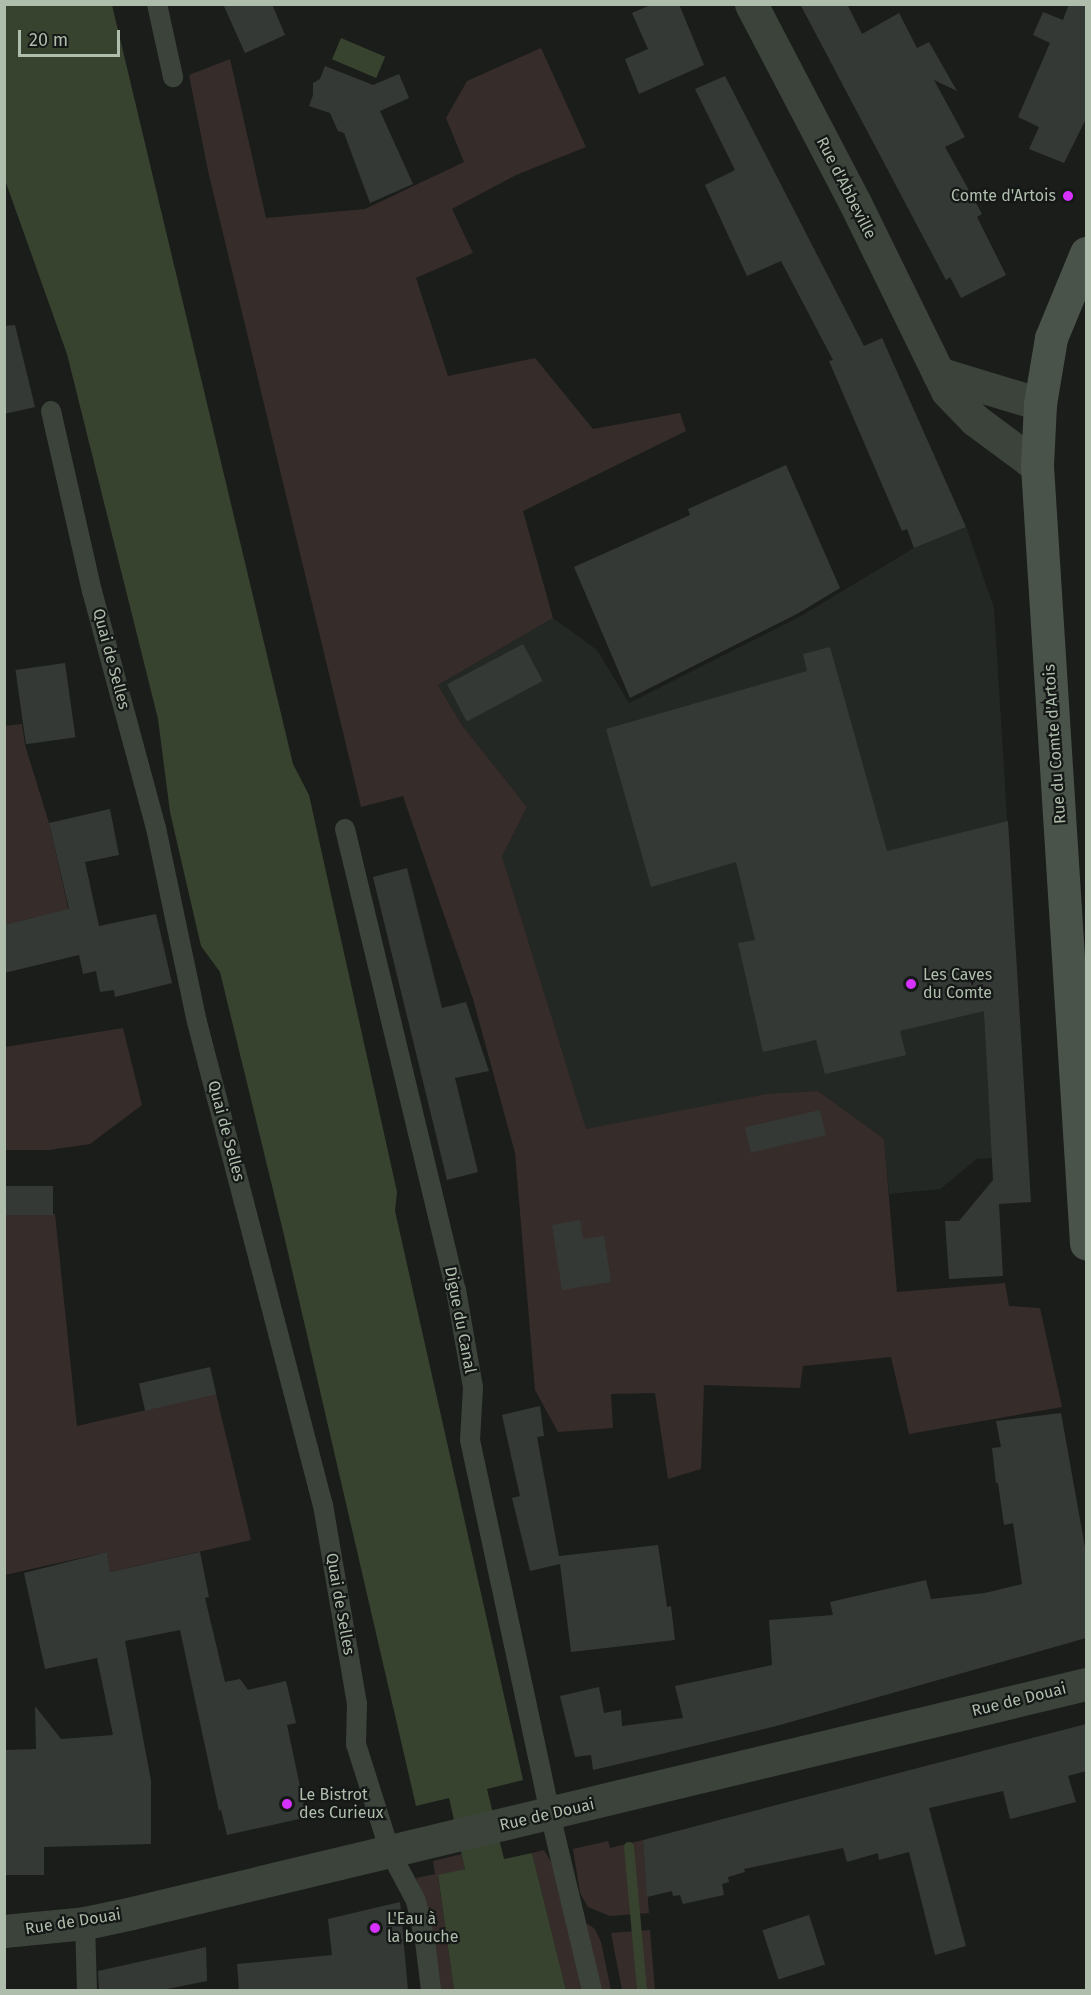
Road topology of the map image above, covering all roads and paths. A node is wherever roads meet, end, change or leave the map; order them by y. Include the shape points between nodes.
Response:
1 (157, 4) edge
2 (751, 4) edge
3 (173, 77) dead end
4 (1086, 253) edge
5 (938, 373) junction
6 (1040, 404) junction
7 (51, 411) dead end
8 (1037, 466) junction
9 (345, 829) dead end
10 (1086, 1243) edge
11 (1086, 1684) edge
12 (550, 1814) junction
13 (390, 1852) junction
14 (85, 1923) junction
15 (4, 1931) edge
16 (87, 1990) edge
17 (431, 1990) edge
18 (592, 1990) edge

1 - 3 lane
2 - 5 street, Rue d'Abbeville
4 - 6 main road, Rue du Comte d'Artois via 1051,338
5 - 6 street
5 - 8 street, Rue d'Abbeville via 947,391 975,420
6 - 8 main road, Rue du Comte d'Artois
7 - 13 lane, Quai de Selles via 92,591 156,828 197,1022 323,1505 357,1703 356,1744
8 - 10 main road, Rue du Comte d'Artois
9 - 12 lane, Digue du Canal via 456,1290 473,1387 470,1440
11 - 12 street, Rue de Douai
12 - 13 street, Rue de Douai
12 - 18 lane, Digue du Canal
13 - 14 street, Rue de Douai
13 - 17 lane via 416,1901
14 - 15 street, Rue de Douai
14 - 16 lane

